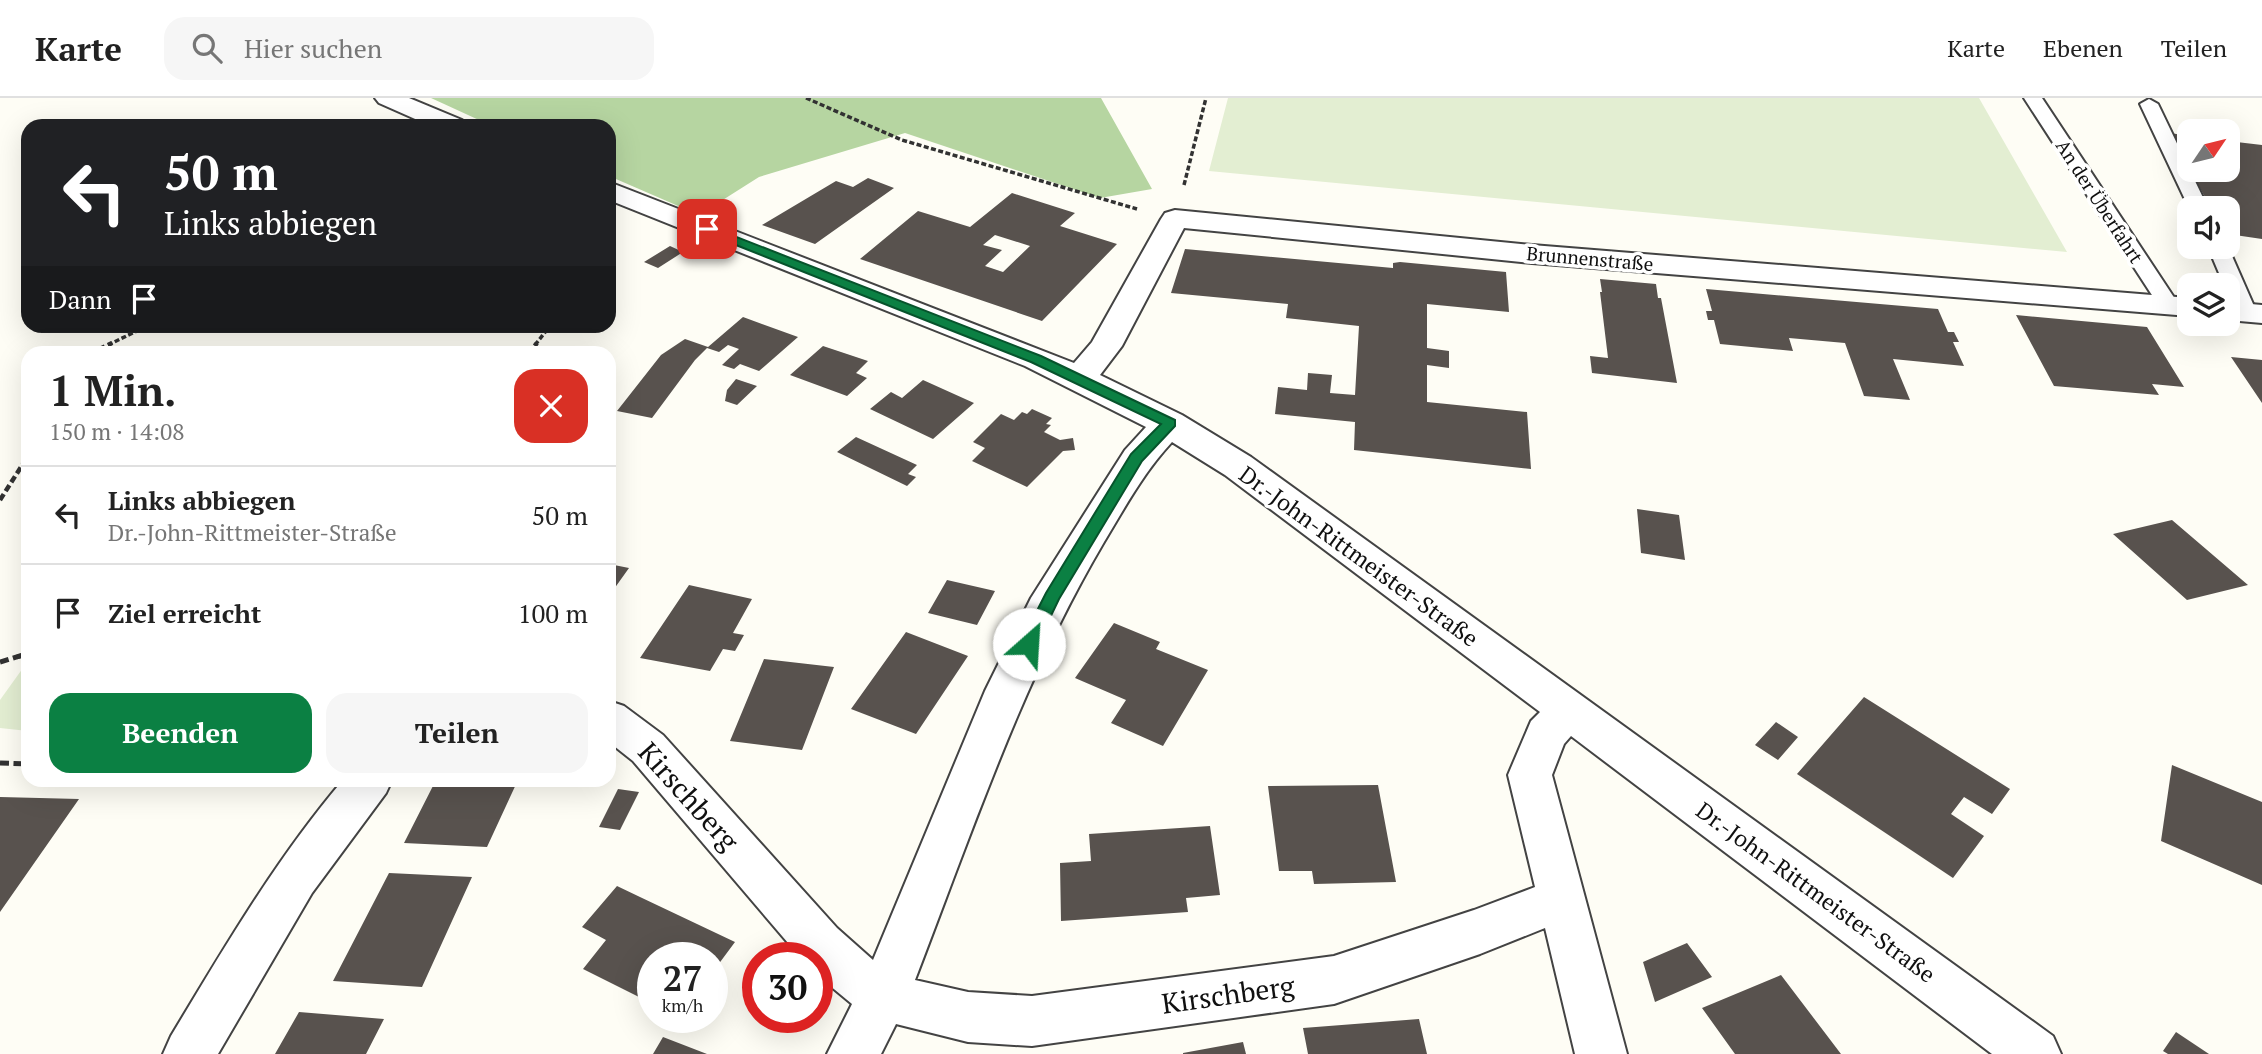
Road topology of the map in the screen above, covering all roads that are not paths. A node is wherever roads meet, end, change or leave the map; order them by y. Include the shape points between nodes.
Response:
1 (388, 98) edge
2 (2033, 98) edge
3 (2149, 104) dead end
4 (437, 119) edge
5 (616, 193) edge
6 (2193, 196) edge
7 (2224, 259) edge
8 (2177, 305) edge
9 (2177, 306) edge
10 (2245, 312) edge
11 (1080, 378) junction
12 (1170, 423) junction
13 (1568, 710) junction
14 (616, 723) edge
15 (364, 787) edge
16 (1562, 901) junction
17 (883, 998) junction
18 (189, 1054) edge
19 (853, 1054) edge
20 (1601, 1054) edge
21 (2035, 1054) edge

1 - 4 street
2 - 8 lane, An der Überfahrt
3 - 6 lane
5 - 11 street, Dr.-John-Rittmeister-Straße
7 - 10 lane
9 - 11 street, Brunnenstraße via 1532,254 1175,219 1106,345
11 - 12 street, Dr.-John-Rittmeister-Straße
12 - 13 street, Dr.-John-Rittmeister-Straße via 1238,466
12 - 17 street via 1137,458 1051,598 1006,691
13 - 16 street via 1546,734 1530,775
13 - 21 street, Dr.-John-Rittmeister-Straße
14 - 17 street, Kirschberg via 648,748 820,944
15 - 18 street via 290,886
16 - 17 street, Kirschberg via 1334,980 1032,1021 968,1017
16 - 20 street
17 - 19 street

